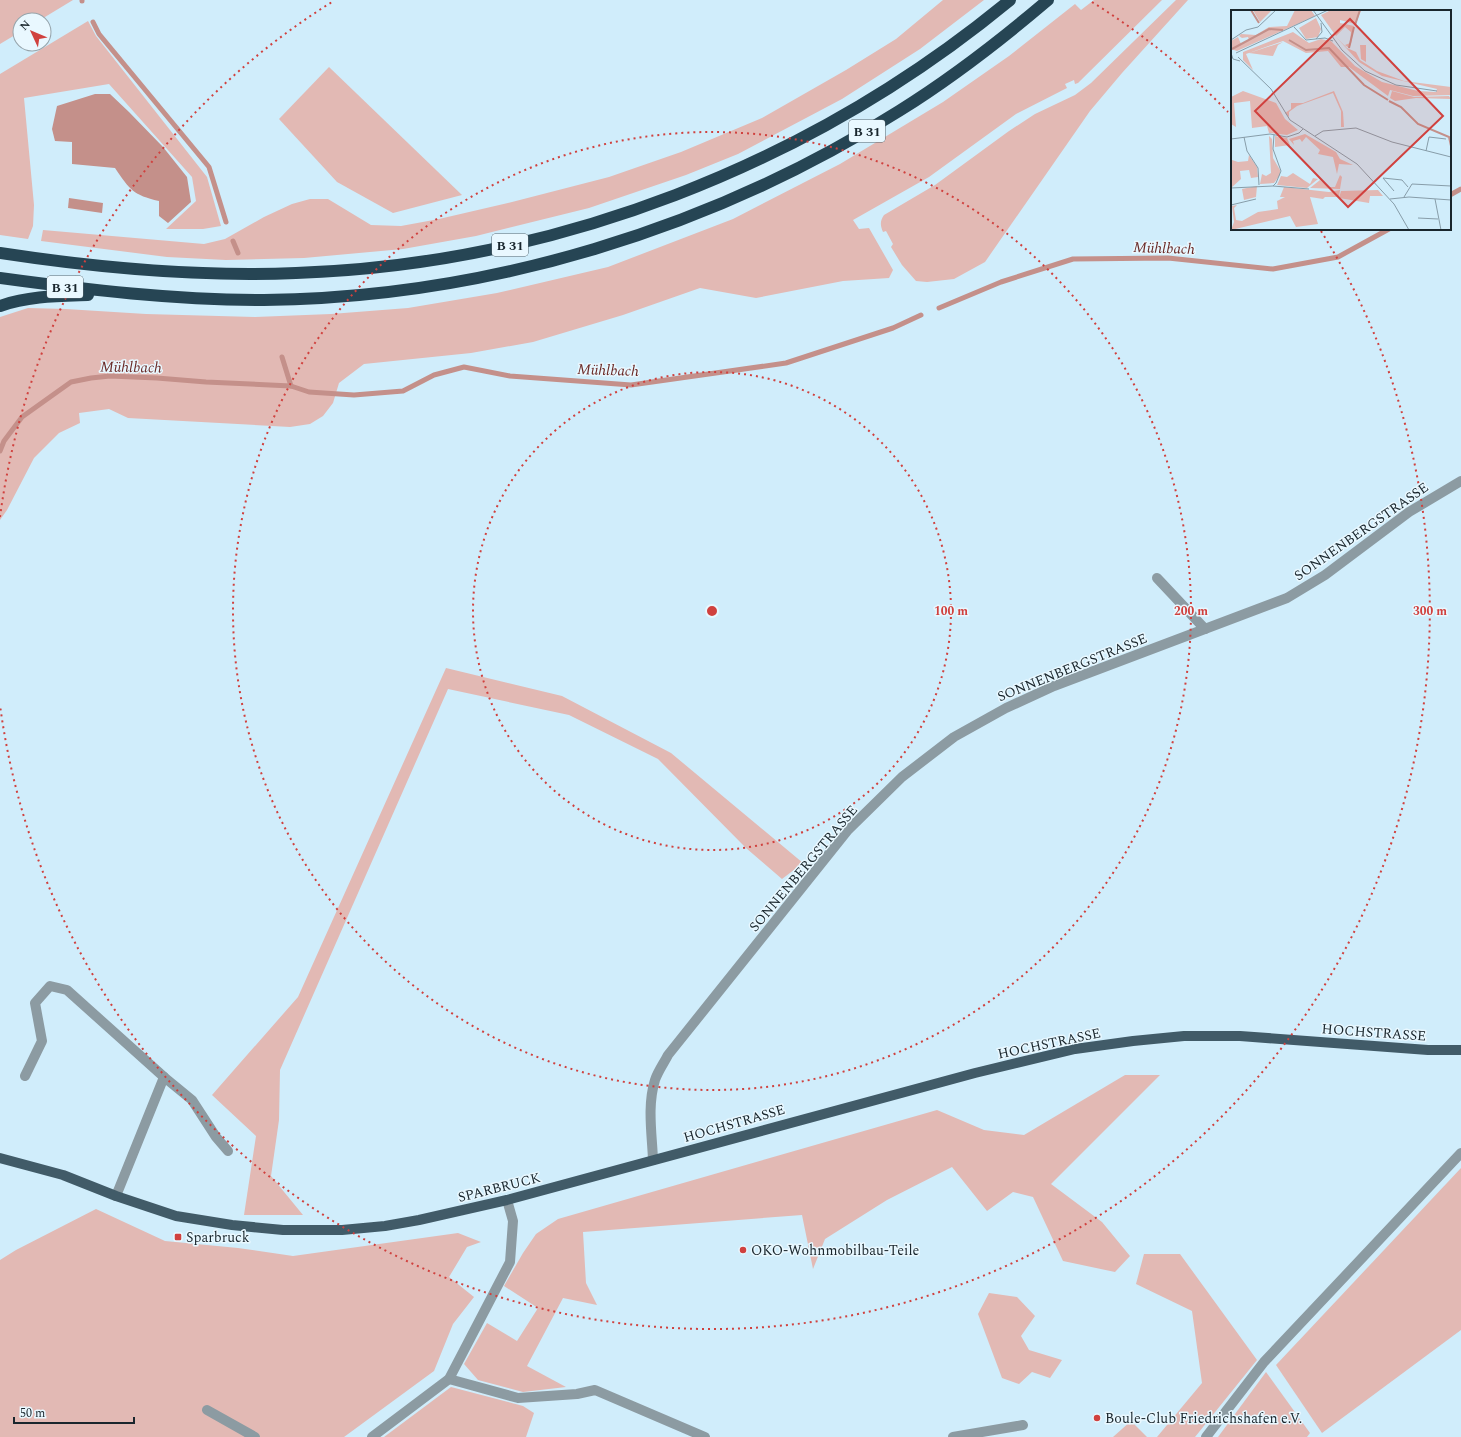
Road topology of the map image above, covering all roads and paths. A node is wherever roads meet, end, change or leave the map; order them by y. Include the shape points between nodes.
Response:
1 (1010, 0) edge
2 (1048, 0) edge
3 (0, 253) edge
4 (0, 278) edge
5 (131, 294) junction
6 (0, 306) edge
7 (1461, 481) edge
8 (1157, 578) dead end
9 (1205, 629) junction
10 (1461, 1050) edge
11 (25, 1076) dead end
12 (164, 1077) junction
13 (228, 1151) dead end
14 (1461, 1153) edge
15 (0, 1158) edge
16 (653, 1160) junction
17 (116, 1196) junction
18 (507, 1200) junction
19 (449, 1379) junction
20 (207, 1410) dead end
21 (1023, 1425) dead end
22 (255, 1437) edge
23 (372, 1437) edge
24 (705, 1437) edge
25 (953, 1437) edge
26 (1206, 1437) edge

1 - 3 highway, B 31 via 888,89 802,139 685,192 550,236 424,262 298,273 171,272 53,261
2 - 5 highway, B 31 via 998,42 940,84 837,148 738,196 664,226 602,247 476,278 374,293 265,300
4 - 5 highway, B 31
5 - 6 highway via 35,297
7 - 9 street, SONNENBERGSTRASSE via 1409,512 1325,575 1287,598
8 - 9 street
9 - 16 street, SONNENBERGSTRASSE via 1054,686 1006,708 954,737 902,777 848,830 668,1055 655,1080 650,1108
10 - 16 main road, HOCHSTRASSE via 1428,1050 1240,1036 1184,1036 1133,1041 1075,1049 975,1073
11 - 12 street via 42,1041 35,1003 50,986 67,990
12 - 13 street via 192,1100
12 - 17 street
14 - 26 street via 1264,1362
15 - 17 main road, SPARBRUCK via 63,1175
16 - 18 main road, SPARBRUCK
17 - 18 main road, SPARBRUCK via 176,1216 232,1225 312,1231 385,1226
18 - 19 street via 513,1220 510,1262
19 - 23 street
19 - 24 street via 518,1398 577,1394 595,1390
20 - 22 street
21 - 25 street

